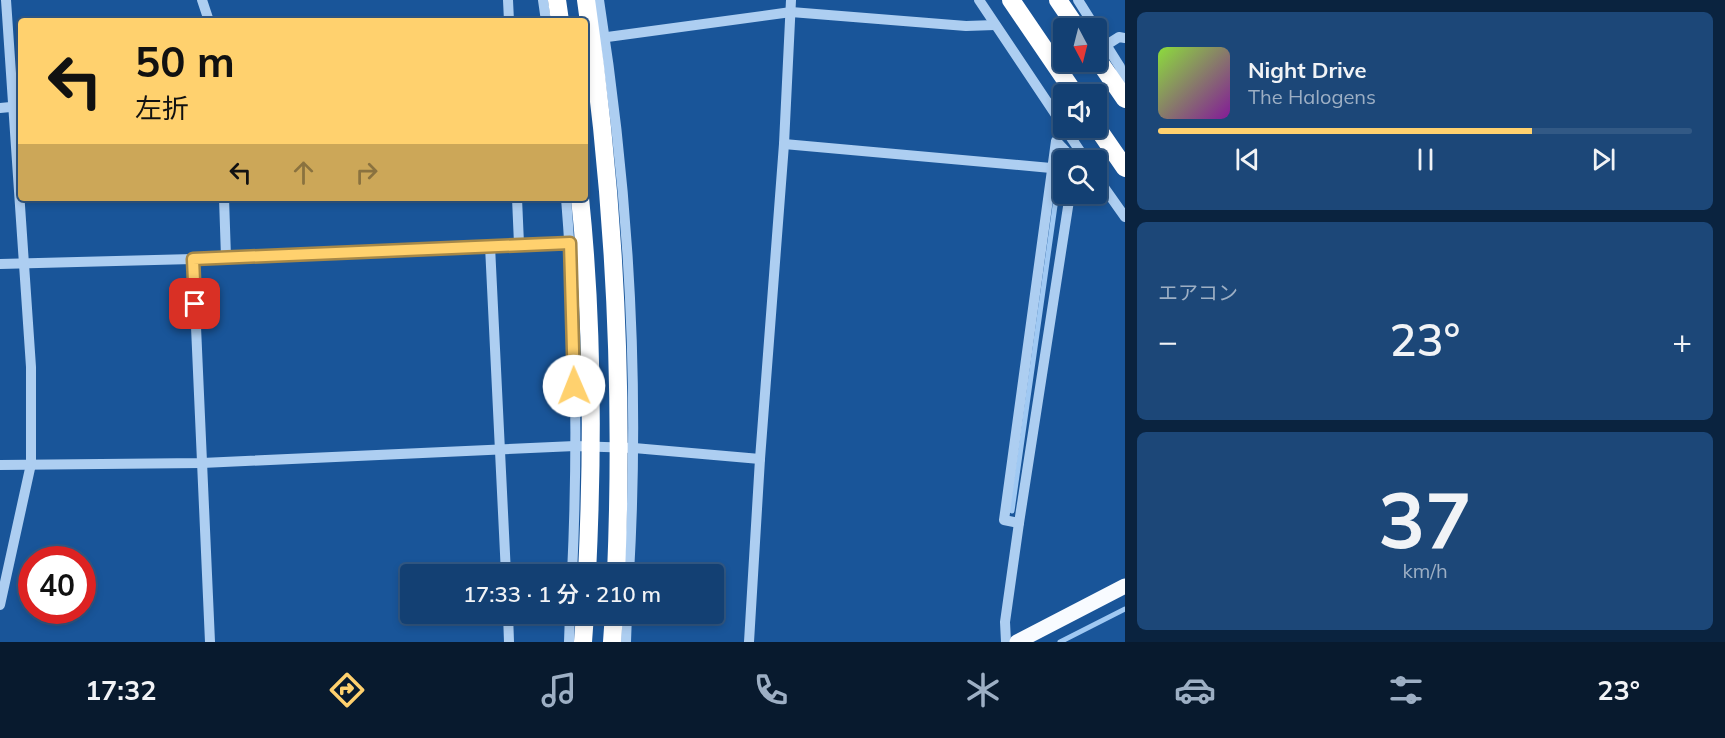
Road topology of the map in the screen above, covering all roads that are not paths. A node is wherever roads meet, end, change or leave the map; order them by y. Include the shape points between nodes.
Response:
1 (6, 0) edge
2 (202, 0) edge
3 (508, 0) edge
4 (543, 0) edge
5 (557, 0) edge
6 (586, 0) edge
7 (599, 0) edge
8 (792, 0) edge
9 (979, 0) edge
10 (1011, 0) edge
11 (1058, 0) edge
12 (1078, 0) edge
13 (790, 12) junction
14 (208, 18) edge
15 (509, 18) edge
16 (546, 18) edge
17 (560, 18) edge
18 (1070, 18) edge
19 (1086, 18) edge
20 (995, 25) junction
21 (605, 37) junction
22 (1125, 38) edge
23 (588, 40) edge
24 (1107, 47) edge
25 (1107, 62) edge
26 (1068, 84) edge
27 (1124, 98) edge
28 (11, 107) edge
29 (1104, 138) edge
30 (784, 144) junction
31 (1077, 148) edge
32 (1055, 150) edge
33 (1065, 150) edge
34 (1053, 161) edge
35 (1052, 168) junction
36 (1125, 168) edge
37 (1107, 191) edge
38 (18, 192) edge
39 (19, 201) edge
40 (224, 201) edge
41 (517, 201) edge
42 (566, 201) edge
43 (580, 201) edge
44 (1068, 204) edge
45 (1125, 216) edge
46 (570, 243) junction
47 (519, 244) junction
48 (490, 246) junction
49 (226, 257) junction
50 (193, 259) junction
51 (0, 264) edge
52 (24, 264) junction
53 (575, 446) junction
54 (500, 448) junction
55 (634, 448) junction
56 (760, 459) junction
57 (202, 463) junction
58 (31, 464) junction
59 (0, 465) edge
60 (1019, 523) junction
61 (506, 564) edge
62 (572, 564) edge
63 (587, 564) edge
64 (616, 564) edge
65 (629, 564) edge
66 (1125, 586) edge
67 (0, 605) edge
68 (508, 624) edge
69 (570, 624) edge
70 (584, 624) edge
71 (613, 624) edge
72 (627, 624) edge
73 (210, 642) edge
74 (509, 642) edge
75 (569, 642) edge
76 (583, 642) edge
77 (612, 642) edge
78 (626, 642) edge
79 (748, 642) edge
80 (1006, 642) edge
81 (1017, 642) edge

1 - 28 street
2 - 14 street
3 - 15 street
4 - 16 street
5 - 17 highway
6 - 64 highway, bridge via 609,194 618,338
7 - 21 street
8 - 13 street
9 - 20 street
10 - 26 highway
11 - 18 highway
12 - 19 street
13 - 20 street
13 - 21 street
13 - 30 street
20 - 31 street
21 - 23 street
21 - 55 street via 628,242
22 - 24 street via 1119,37
25 - 27 highway
28 - 38 street
29 - 36 highway
30 - 35 street
30 - 56 street
32 - 33 street via 1056,141
34 - 35 street
35 - 60 street via 1004,520
37 - 45 street
39 - 52 street
40 - 49 street
41 - 47 street
42 - 46 street
43 - 63 highway, bridge via 590,349
44 - 60 street
46 - 47 street
46 - 53 street
47 - 48 street
48 - 49 street
48 - 54 street
49 - 50 street
50 - 52 street
50 - 57 street
51 - 52 street
52 - 58 street via 31,367
53 - 54 street
53 - 55 street
53 - 62 street
54 - 57 street
54 - 61 street
55 - 56 street
55 - 65 street
56 - 79 street
57 - 58 street
57 - 73 street
58 - 59 street
58 - 67 street
60 - 80 street via 1005,622
66 - 81 main road
68 - 74 street
69 - 75 street
70 - 76 highway
71 - 77 highway
72 - 78 street

